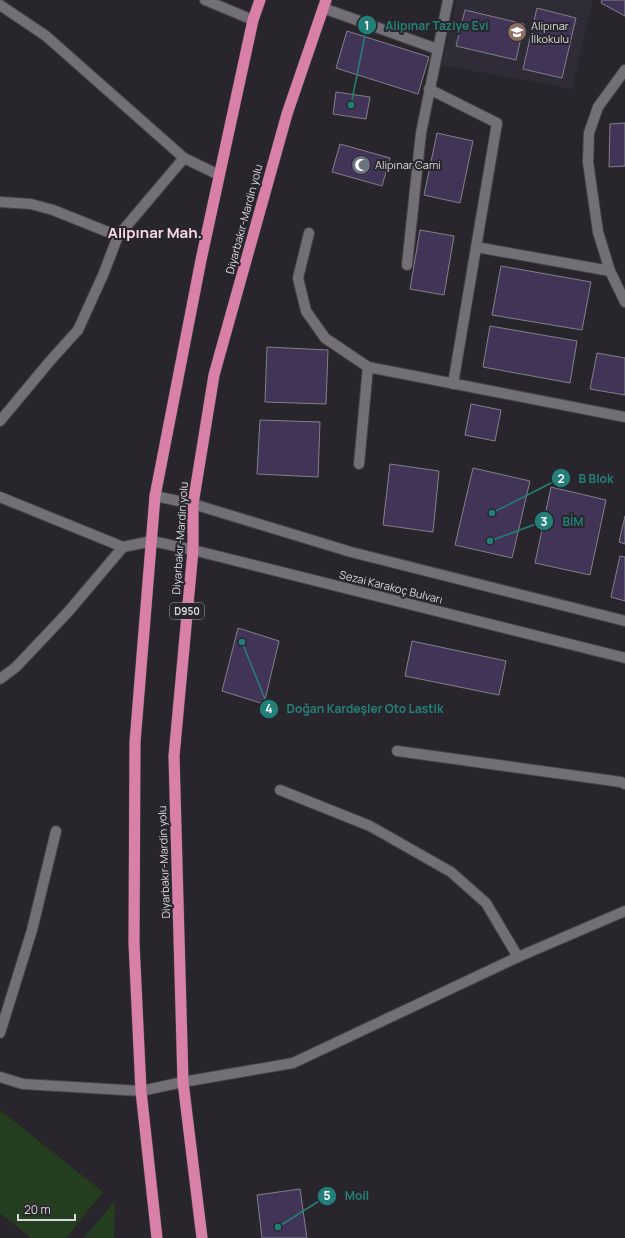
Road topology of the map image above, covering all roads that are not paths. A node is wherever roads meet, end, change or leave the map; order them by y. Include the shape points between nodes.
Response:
1 (205, 0) edge
2 (260, 0) edge
3 (448, 0) edge
4 (325, 4) edge
5 (0, 5) edge
6 (253, 20) junction
7 (437, 50) junction
8 (625, 70) edge
9 (429, 90) junction
10 (184, 158) junction
11 (219, 176) junction
12 (0, 202) edge
13 (308, 233) dead end
14 (118, 236) junction
15 (476, 247) junction
16 (407, 265) dead end
17 (610, 271) junction
18 (625, 302) edge
19 (368, 367) junction
20 (453, 384) junction
21 (625, 417) edge
22 (0, 422) edge
23 (359, 464) dead end
24 (155, 496) junction
25 (0, 497) edge
26 (193, 504) junction
27 (152, 541) junction
28 (123, 547) junction
29 (192, 550) junction
30 (625, 621) edge
31 (625, 658) edge
32 (0, 679) edge
33 (397, 751) dead end
34 (625, 784) edge
35 (280, 790) dead end
36 (56, 831) dead end
37 (625, 911) edge
38 (518, 957) junction
39 (4, 1006) edge
40 (0, 1033) edge
41 (0, 1077) edge
42 (183, 1082) junction
43 (141, 1091) junction
44 (157, 1238) edge
45 (202, 1238) edge

1 - 6 street
2 - 6 highway
3 - 7 street
4 - 7 street
4 - 26 highway, Diyarbakır-Mardin yolu / D950 via 287,114 214,375
5 - 10 street via 46,36
6 - 11 highway
7 - 9 street
8 - 17 street via 598,107 589,133 588,162 597,224
9 - 15 street via 497,123
9 - 16 street via 421,132
10 - 11 street
10 - 14 street
11 - 24 highway
12 - 14 street via 31,204 53,210
13 - 19 street via 298,278 306,311 326,338
14 - 22 street via 78,330
15 - 17 street
15 - 20 street
17 - 18 street
19 - 20 street
19 - 23 street
20 - 21 street
24 - 26 street
24 - 27 highway
25 - 28 street
26 - 29 highway, Diyarbakır-Mardin yolu / D950
26 - 30 street via 352,552
27 - 28 street
27 - 29 street, Sezai Karakoç Bulvarı
27 - 43 highway via 135,742 134,943
28 - 32 street via 68,612 16,667
29 - 31 street, Sezai Karakoç Bulvarı
29 - 42 highway, Diyarbakır-Mardin yolu / D950 via 174,756
33 - 34 street
35 - 38 street via 370,826 451,872 486,904
36 - 39 street via 32,930
37 - 38 street
38 - 42 street via 293,1063
39 - 40 street
41 - 43 street via 23,1084
42 - 43 street
42 - 45 highway, Diyarbakır-Mardin yolu / D950
43 - 44 highway

